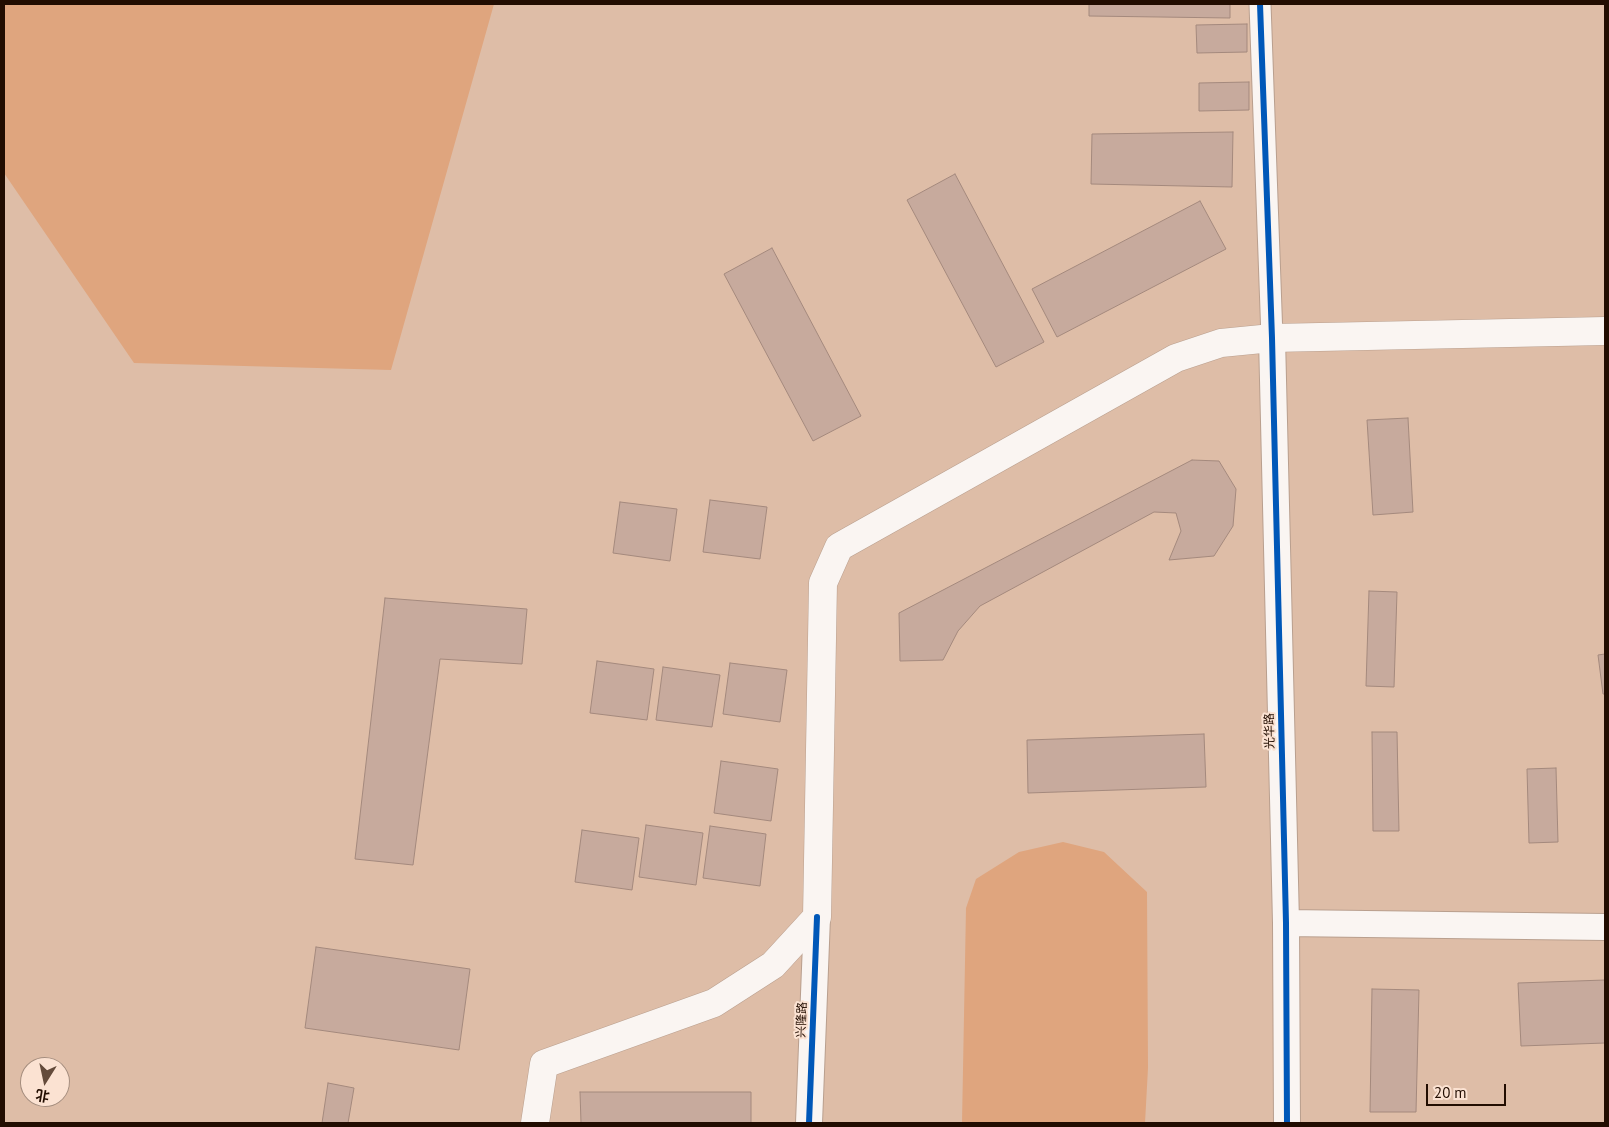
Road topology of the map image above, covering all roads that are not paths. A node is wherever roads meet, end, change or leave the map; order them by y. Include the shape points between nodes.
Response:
1 (1260, 4) edge
2 (1605, 331) edge
3 (1272, 338) junction
4 (817, 917) junction
5 (1286, 923) junction
6 (1605, 927) edge
7 (535, 1123) edge
8 (809, 1123) edge
9 (1287, 1123) edge

1 - 3 street
2 - 3 main road
3 - 4 main road via 1222,344 1176,358 839,546 823,583
3 - 5 street, 光华路
4 - 7 main road via 774,965 714,1003 544,1064
4 - 8 street, 兴隆路
5 - 6 street
5 - 9 street, 光华路

